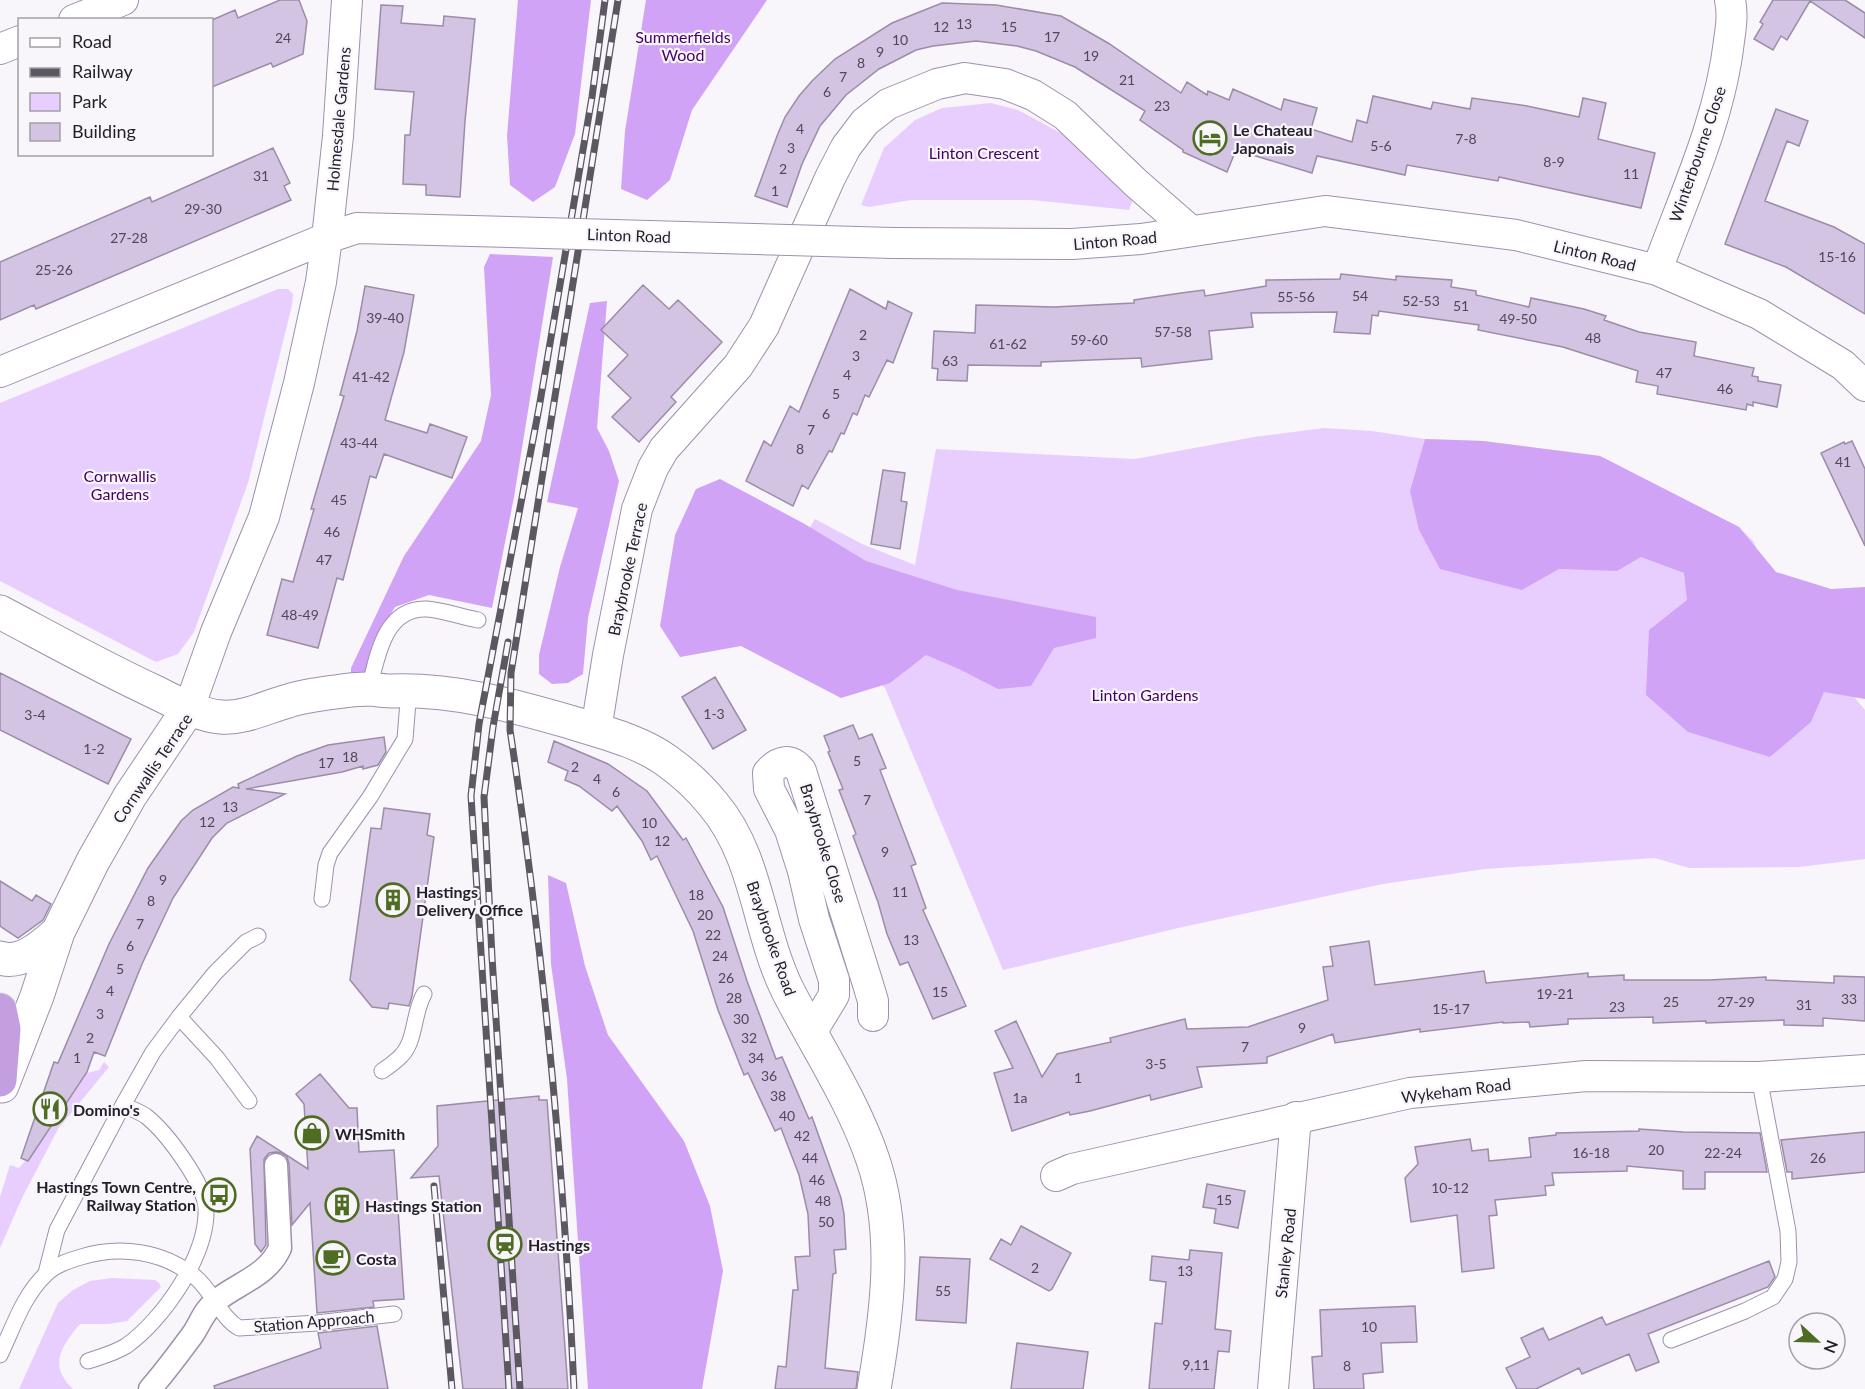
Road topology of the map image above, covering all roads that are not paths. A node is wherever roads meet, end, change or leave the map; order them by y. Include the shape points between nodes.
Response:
1 (123, 0) edge
2 (347, 0) edge
3 (1730, 0) edge
4 (79, 18) edge
5 (18, 42) edge
6 (0, 49) edge
7 (1191, 231) junction
8 (327, 238) junction
9 (1657, 270) junction
10 (0, 372) edge
11 (1865, 386) edge
12 (0, 612) edge
13 (477, 620) dead end
14 (369, 689) junction
15 (409, 689) junction
16 (448, 692) joint
17 (189, 708) junction
18 (596, 730) junction
19 (322, 899) dead end
20 (58, 932) junction
21 (258, 936) dead end
22 (0, 957) edge
23 (424, 994) dead end
24 (880, 1002) dead end
25 (0, 1010) edge
26 (178, 1017) junction
27 (811, 1033) junction
28 (1865, 1070) edge
29 (382, 1071) dead end
30 (1759, 1077) junction
31 (0, 1080) edge
32 (0, 1091) edge
33 (249, 1101) dead end
34 (123, 1105) junction
35 (1296, 1117) junction
36 (276, 1165) dead end
37 (1056, 1176) dead end
38 (187, 1271) junction
39 (46, 1274) junction
40 (216, 1300) junction
41 (394, 1314) dead end
42 (1671, 1340) dead end
43 (0, 1354) edge
44 (88, 1361) dead end
45 (150, 1389) edge
46 (874, 1389) edge
47 (1273, 1389) edge

1 - 4 street
2 - 8 street, Holmesdale Gardens
3 - 9 street, Winterbourne Close via 1726,67 1714,114
5 - 6 street
7 - 8 street, Linton Road, bridge via 1072,244 893,243 357,228
7 - 9 street, Linton Road via 1325,211 1516,235
7 - 18 street, Braybrooke Terrace via 1065,115 1033,95 1005,84 965,78 937,84 888,104 865,122 846,147 816,207 764,326 738,366 664,448 653,468 638,509
8 - 10 street
8 - 17 street via 299,383 264,517
9 - 11 street, Linton Road via 1759,314 1843,365
12 - 17 street
13 - 14 lane via 426,609 406,613 392,622
14 - 15 street, Cornwallis Terrace
14 - 17 street, Cornwallis Terrace via 292,699 233,717 217,717
15 - 16 street, Cornwallis Terrace
15 - 19 lane via 405,739 370,798 330,853
16 - 18 street, Braybrooke Road
17 - 20 street, Cornwallis Terrace via 130,796
18 - 27 street, Braybrooke Road via 665,759 715,806 736,839 754,882 786,987
20 - 22 street, Cornwallis Terrace via 21,958
20 - 32 street, Cornwallis Terrace
21 - 26 lane, Station Approach via 246,942 215,973
23 - 29 lane via 402,1056
24 - 27 street, Braybrooke Close via 801,771 796,764 776,763 768,773 769,789 790,830 834,980 834,995
25 - 31 highway via 4,1029
26 - 33 lane via 217,1058
26 - 34 lane, Station Approach
27 - 46 street, Braybrooke Road via 850,1105 874,1162 885,1214 888,1275
28 - 30 street, Wykeham Road
30 - 35 street, Wykeham Road via 1586,1076 1410,1093
30 - 42 lane via 1788,1232 1785,1279 1773,1297
34 - 38 lane via 146,1116 174,1145 198,1184 206,1207 201,1241
34 - 39 lane, Station Approach via 57,1230
35 - 37 street, Wykeham Road
35 - 47 street, Stanley Road
36 - 40 street via 280,1248 260,1273
38 - 39 lane, Station Approach via 160,1257 110,1250 64,1262
38 - 40 lane, Station Approach
38 - 44 lane via 160,1315 143,1332 124,1347
39 - 43 lane, Station Approach via 24,1303
40 - 41 lane, Station Approach via 231,1323 239,1328
40 - 45 street

